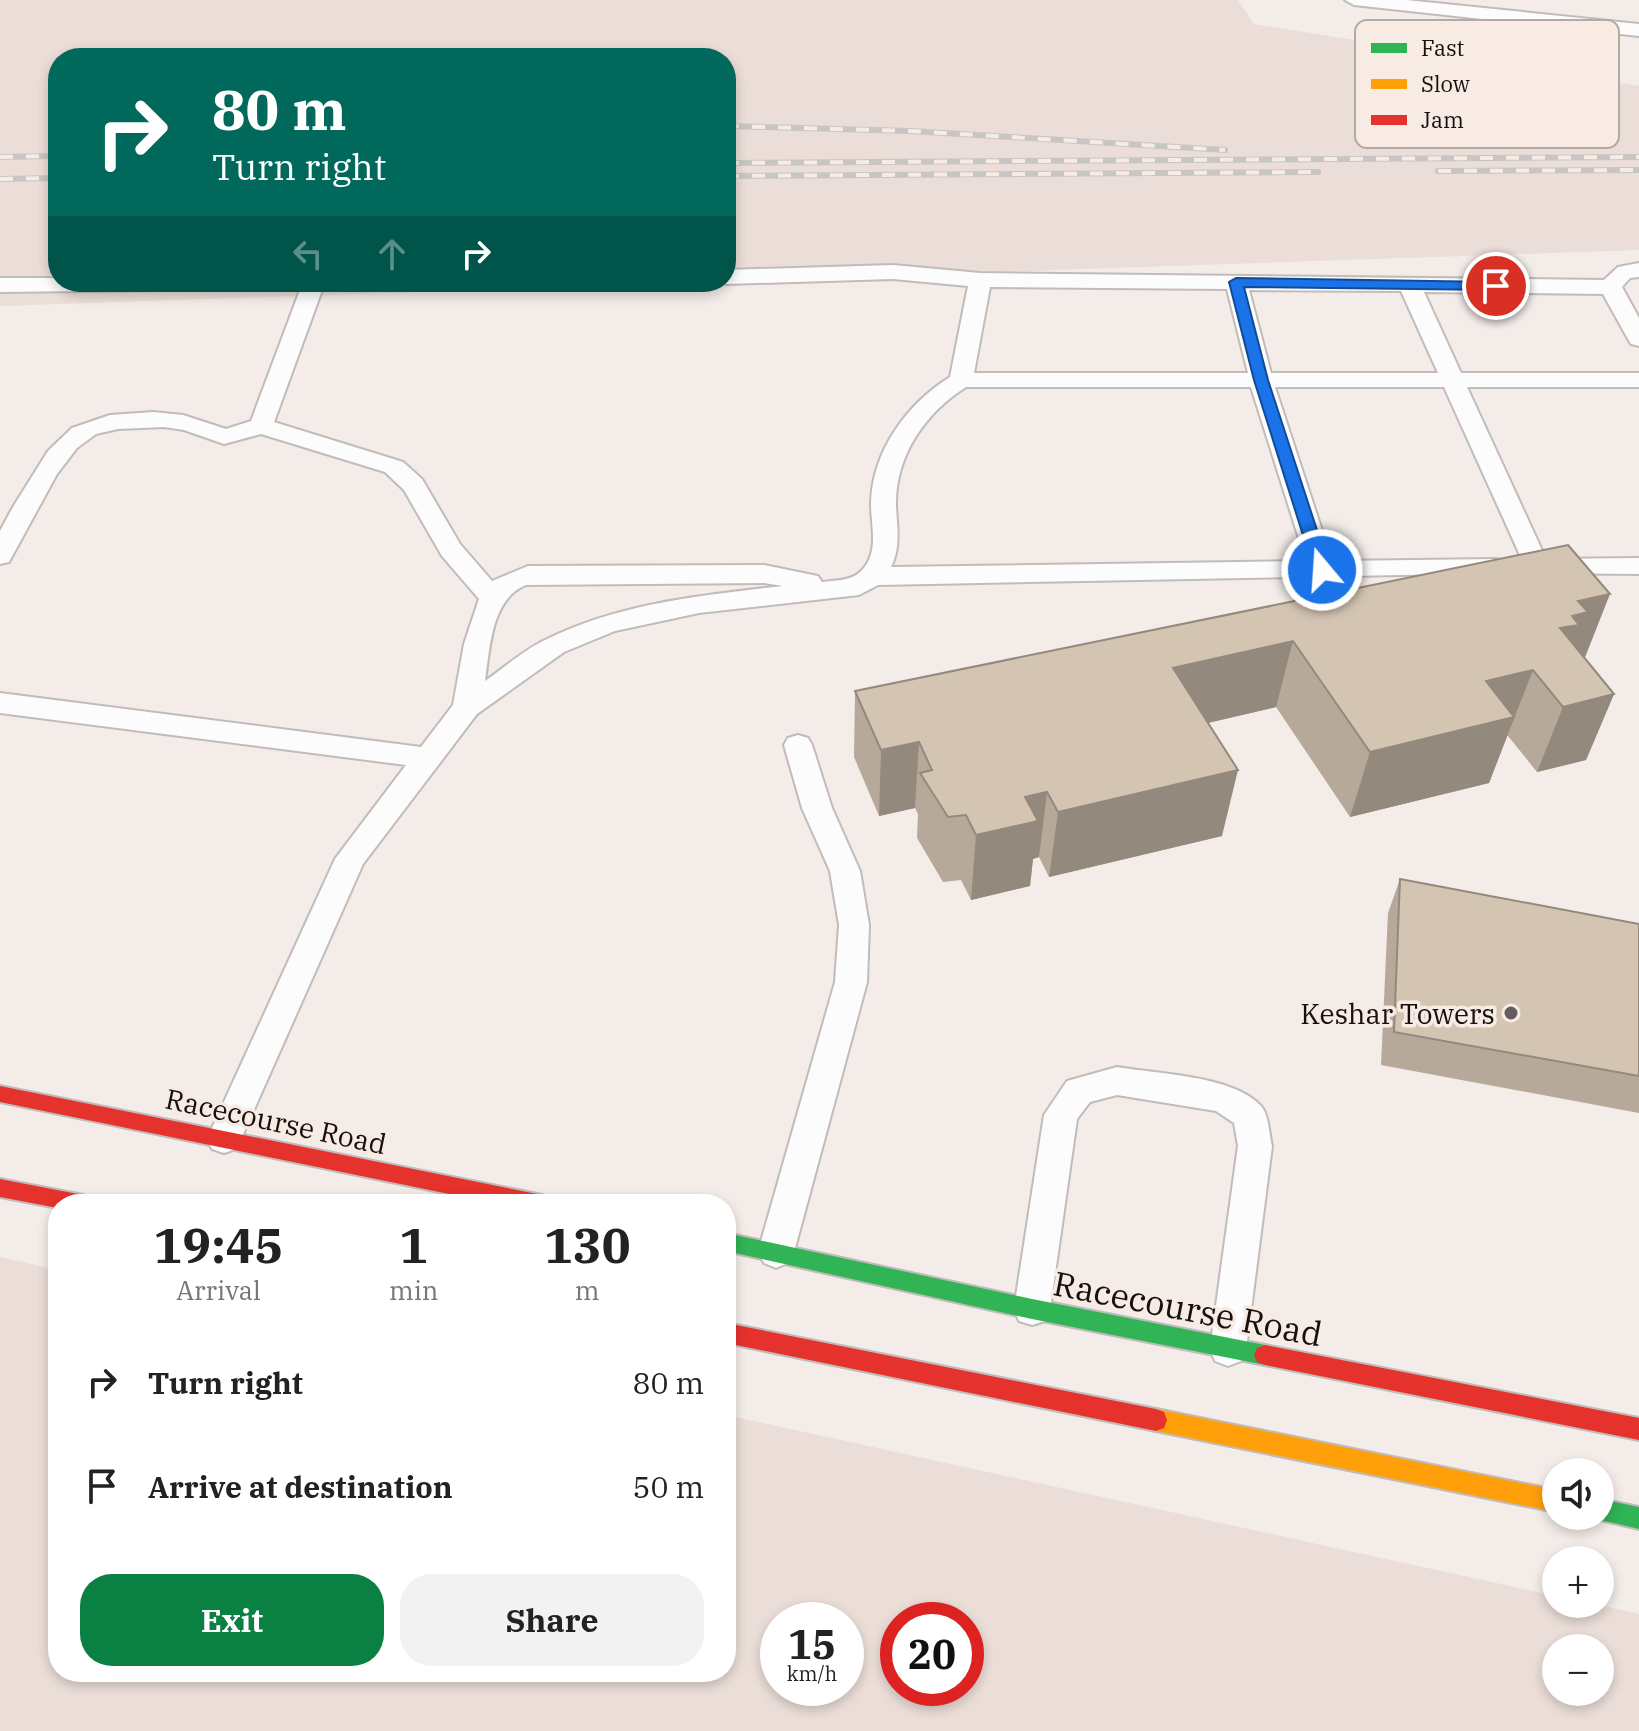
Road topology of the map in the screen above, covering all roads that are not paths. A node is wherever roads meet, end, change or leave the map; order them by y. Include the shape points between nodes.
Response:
1 (1354, 0) edge
2 (1544, 20) edge
3 (1619, 28) edge
4 (1639, 30) edge
5 (1639, 270) edge
6 (736, 277) edge
7 (980, 280) junction
8 (1236, 282) junction
9 (48, 284) edge
10 (1409, 284) junction
11 (0, 285) edge
12 (1611, 287) junction
13 (310, 292) edge
14 (1639, 339) edge
15 (961, 380) junction
16 (1261, 380) junction
17 (1453, 380) junction
18 (1639, 380) edge
19 (261, 426) junction
20 (0, 556) edge
21 (1639, 566) edge
22 (1537, 567) junction
23 (1322, 570) junction
24 (874, 576) junction
25 (834, 589) junction
26 (493, 598) junction
27 (0, 703) edge
28 (467, 707) junction
29 (798, 745) dead end
30 (428, 758) junction
31 (0, 1094) edge
32 (224, 1139) junction
33 (0, 1188) edge
34 (493, 1194) edge
35 (48, 1197) edge
36 (736, 1244) edge
37 (776, 1252) junction
38 (1032, 1309) junction
39 (736, 1335) edge
40 (1228, 1349) junction
41 (1639, 1429) edge
42 (1542, 1498) edge
43 (1614, 1513) edge
44 (1639, 1518) edge

1 - 2 lane
3 - 4 lane
5 - 12 lane via 1617,275
6 - 7 lane via 893,272
7 - 8 lane
7 - 15 lane
8 - 10 lane
8 - 16 lane
9 - 11 lane
10 - 12 lane
10 - 17 lane
12 - 14 lane
13 - 19 lane
15 - 16 lane
15 - 24 lane via 940,392 901,438 885,486 885,560
16 - 17 lane
16 - 23 lane
17 - 18 lane
17 - 22 lane
19 - 20 lane via 224,437 189,421 121,421 79,433 45,473
19 - 26 lane via 407,475 450,548
21 - 22 lane
22 - 23 lane
23 - 24 lane
24 - 25 lane via 859,586
25 - 26 lane via 764,574 528,575 513,580
25 - 28 lane via 699,604 609,623 554,646
26 - 28 lane
27 - 30 lane
28 - 30 lane
29 - 37 lane via 817,808 845,871 853,939 851,982
30 - 32 lane via 350,859
31 - 32 main road, Racecourse Road
32 - 34 main road, Racecourse Road
33 - 35 main road
36 - 37 main road, Racecourse Road
37 - 38 main road, Racecourse Road
38 - 40 main road, Racecourse Road
38 - 40 lane via 1061,1115 1079,1091 1117,1081 1223,1098 1249,1115 1255,1146
39 - 42 main road
40 - 41 main road, Racecourse Road
43 - 44 main road

